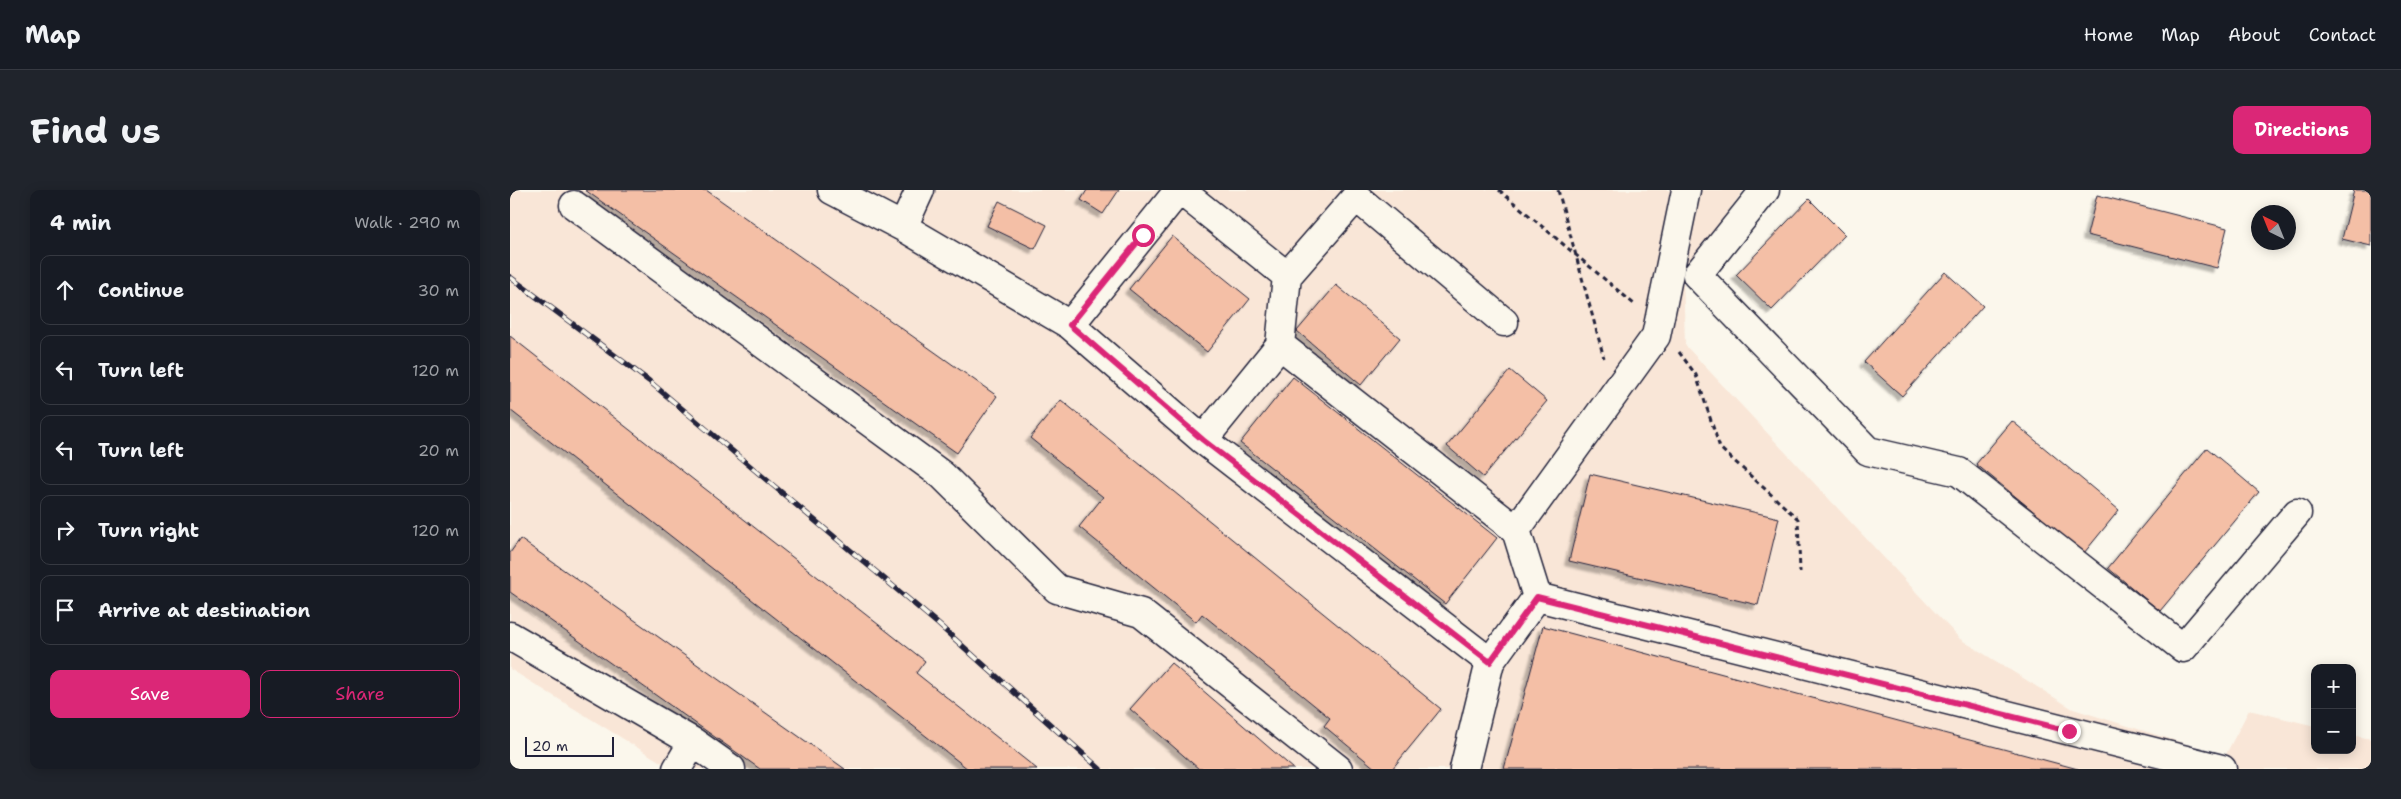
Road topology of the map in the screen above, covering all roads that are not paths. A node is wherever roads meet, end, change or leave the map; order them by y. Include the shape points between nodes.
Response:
1 (832, 190) edge
2 (920, 190) edge
3 (1180, 190) edge
4 (1686, 190) edge
5 (1765, 190) edge
6 (574, 205) dead end
7 (903, 227) junction
8 (1286, 276) junction
9 (1504, 322) dead end
10 (1070, 325) junction
11 (1280, 345) junction
12 (1203, 440) junction
13 (2297, 513) dead end
14 (1516, 530) junction
15 (1537, 597) junction
16 (510, 636) edge
17 (1490, 662) junction
18 (693, 742) junction
19 (678, 769) edge
20 (731, 769) edge
21 (1338, 769) edge
22 (1464, 769) edge
23 (2222, 769) edge

1 - 7 lane
2 - 7 lane
3 - 8 lane
3 - 10 lane
4 - 14 lane via 1656,336
5 - 13 lane via 1697,274 1868,451 1959,472 2184,648
6 - 21 lane via 942,475 1057,589 1141,613
7 - 10 lane
8 - 9 lane via 1356,197
8 - 11 lane
10 - 12 lane
11 - 12 lane
11 - 14 lane
12 - 17 lane
14 - 15 lane
15 - 17 lane
15 - 23 lane
16 - 18 lane
17 - 22 lane
18 - 19 lane
18 - 20 lane

